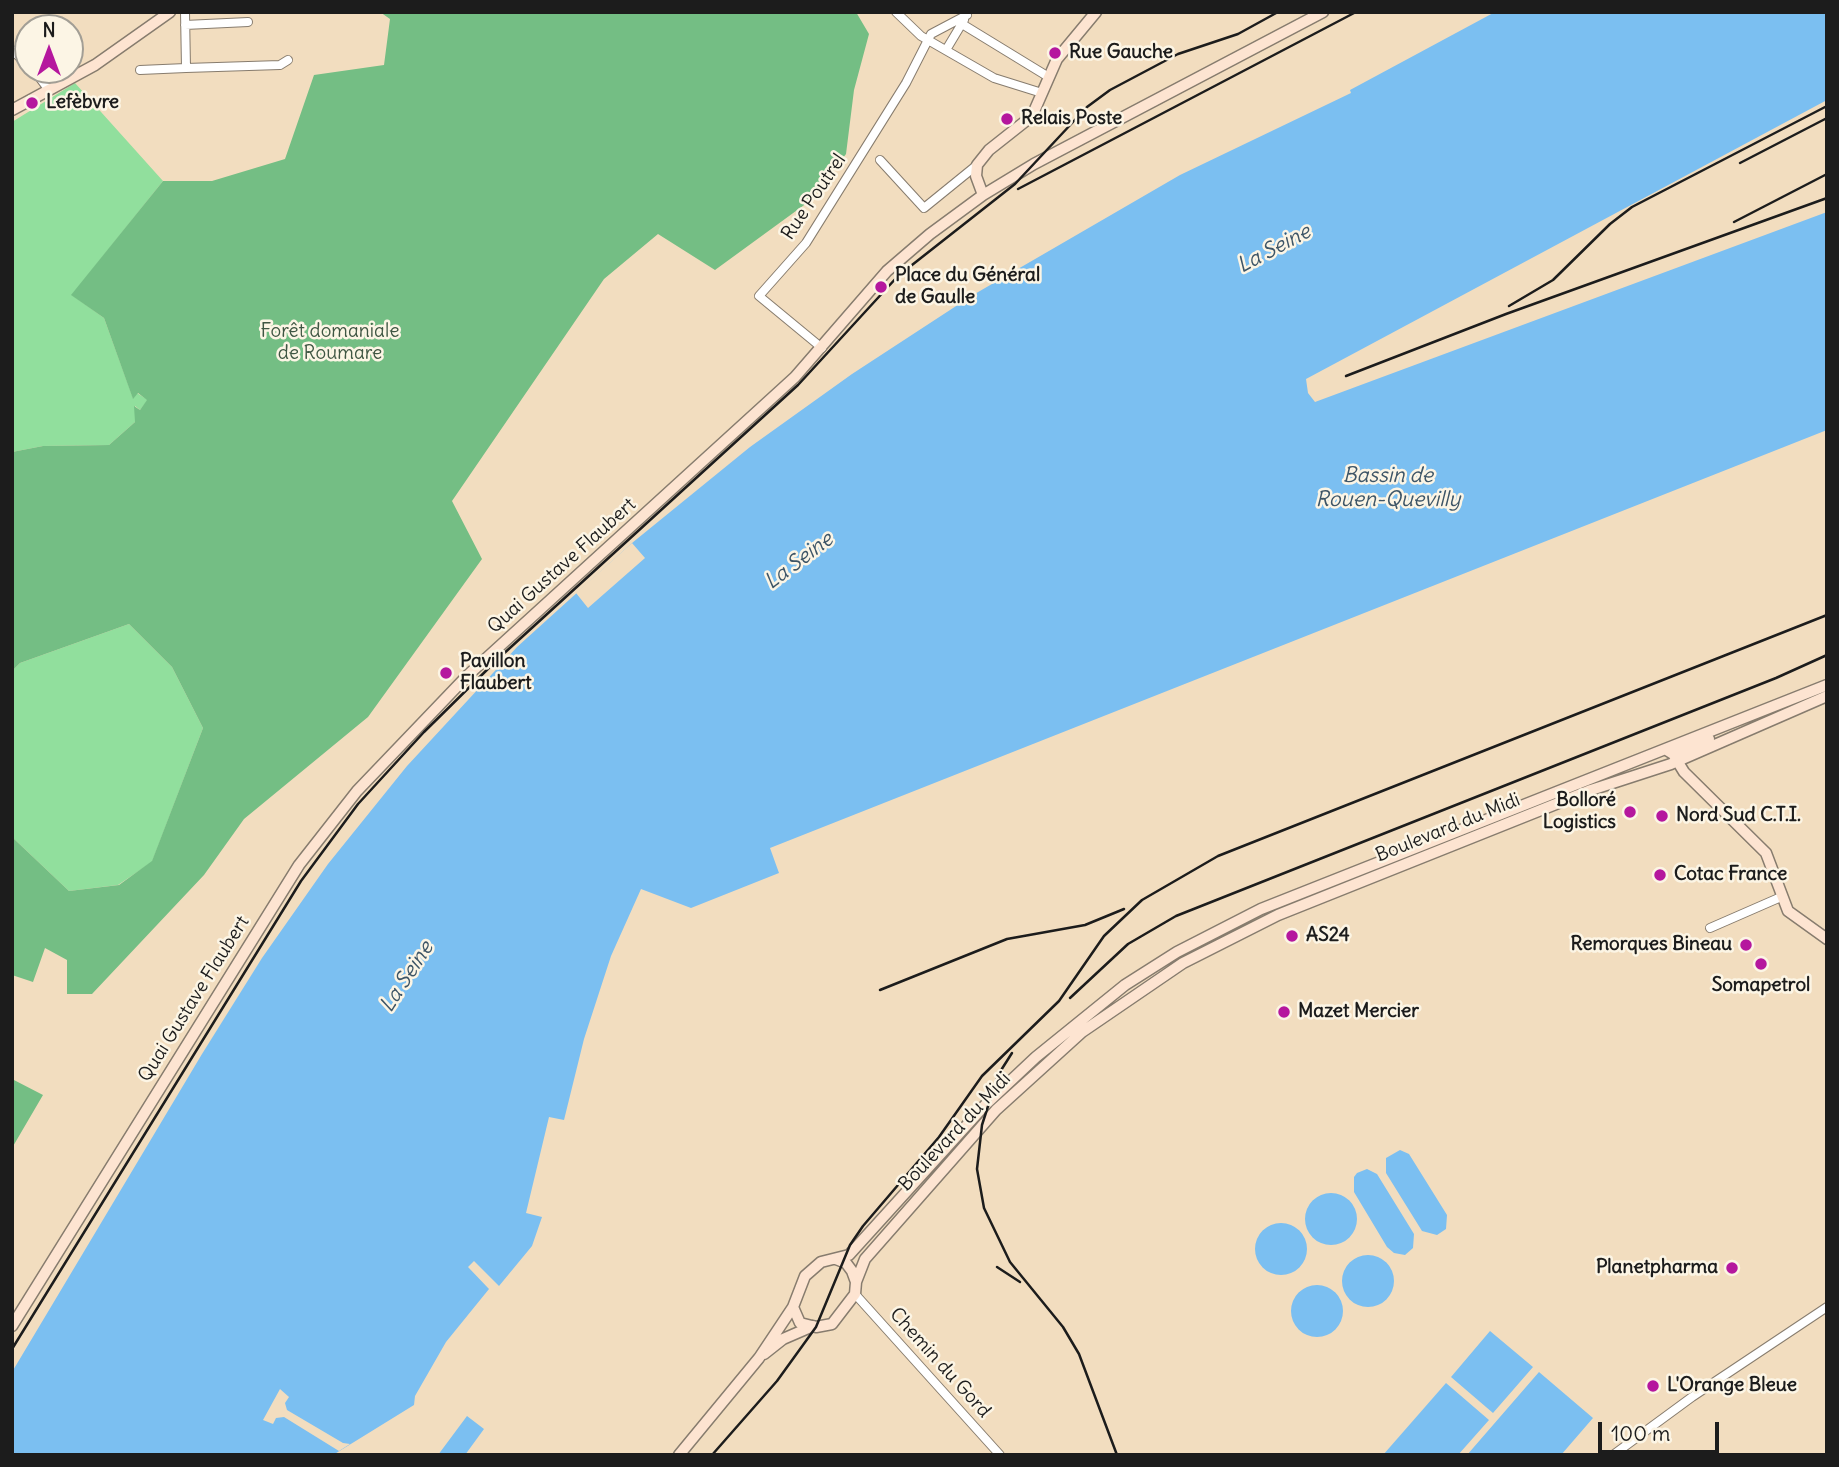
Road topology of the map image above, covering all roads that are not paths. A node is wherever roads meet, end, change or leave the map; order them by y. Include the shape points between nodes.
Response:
1 (170, 12) edge
2 (185, 12) edge
3 (896, 12) edge
4 (1096, 12) edge
5 (1322, 12) edge
6 (968, 14) edge
7 (248, 22) dead end
8 (962, 24) junction
9 (185, 25) junction
10 (928, 40) junction
11 (946, 50) junction
12 (288, 60) dead end
13 (186, 68) junction
14 (140, 70) dead end
15 (1047, 76) junction
16 (44, 84) edge
17 (48, 89) junction
18 (1042, 93) junction
19 (12, 110) edge
20 (880, 160) dead end
21 (977, 165) junction
22 (983, 195) junction
23 (821, 348) junction
24 (1827, 685) edge
25 (1827, 696) edge
26 (1672, 755) junction
27 (1781, 895) junction
28 (1238, 919) junction
29 (1710, 928) dead end
30 (1827, 939) edge
31 (1165, 971) junction
32 (1143, 972) junction
33 (836, 1259) junction
34 (856, 1288) junction
35 (793, 1307) junction
36 (1827, 1307) edge
37 (12, 1326) edge
38 (813, 1326) junction
39 (759, 1357) junction
40 (679, 1455) edge
41 (1000, 1455) edge
42 (1613, 1455) edge

1 - 17 main road via 95,65
2 - 9 street
3 - 10 street
4 - 15 main road
5 - 22 main road, Quai Gustave Flaubert
6 - 8 street
6 - 10 street
7 - 9 street
8 - 11 street
8 - 15 street
9 - 13 street
10 - 11 street
10 - 23 street, Rue Poutrel via 806,243 759,296
11 - 18 street via 994,78
12 - 13 street via 280,65
13 - 14 street
15 - 18 main road
16 - 17 street
17 - 19 main road
18 - 21 main road via 1025,124 989,150
20 - 21 street via 924,208
21 - 22 main road
22 - 23 main road, Quai Gustave Flaubert via 887,271
23 - 37 main road, Quai Gustave Flaubert via 716,451 468,675 351,798 270,910
24 - 26 main road, Boulevard du Midi
25 - 26 main road, Boulevard du Midi
26 - 27 main road via 1766,853
26 - 28 main road, Boulevard du Midi
26 - 31 main road, Boulevard du Midi via 1278,915
27 - 29 street
27 - 30 main road via 1788,911
28 - 31 main road, Boulevard du Midi
28 - 32 main road, Boulevard du Midi
31 - 32 main road, Boulevard du Midi
31 - 34 main road, Boulevard du Midi via 1076,1037 996,1110 865,1259
32 - 33 main road, Boulevard du Midi via 1014,1077 849,1255
33 - 34 main road via 846,1263
33 - 35 main road via 821,1262 805,1276
34 - 38 main road via 832,1324
34 - 41 street, Chemin du Gord
35 - 38 main road via 800,1323
35 - 39 main road
36 - 42 street
38 - 39 main road via 783,1339
39 - 40 main road

